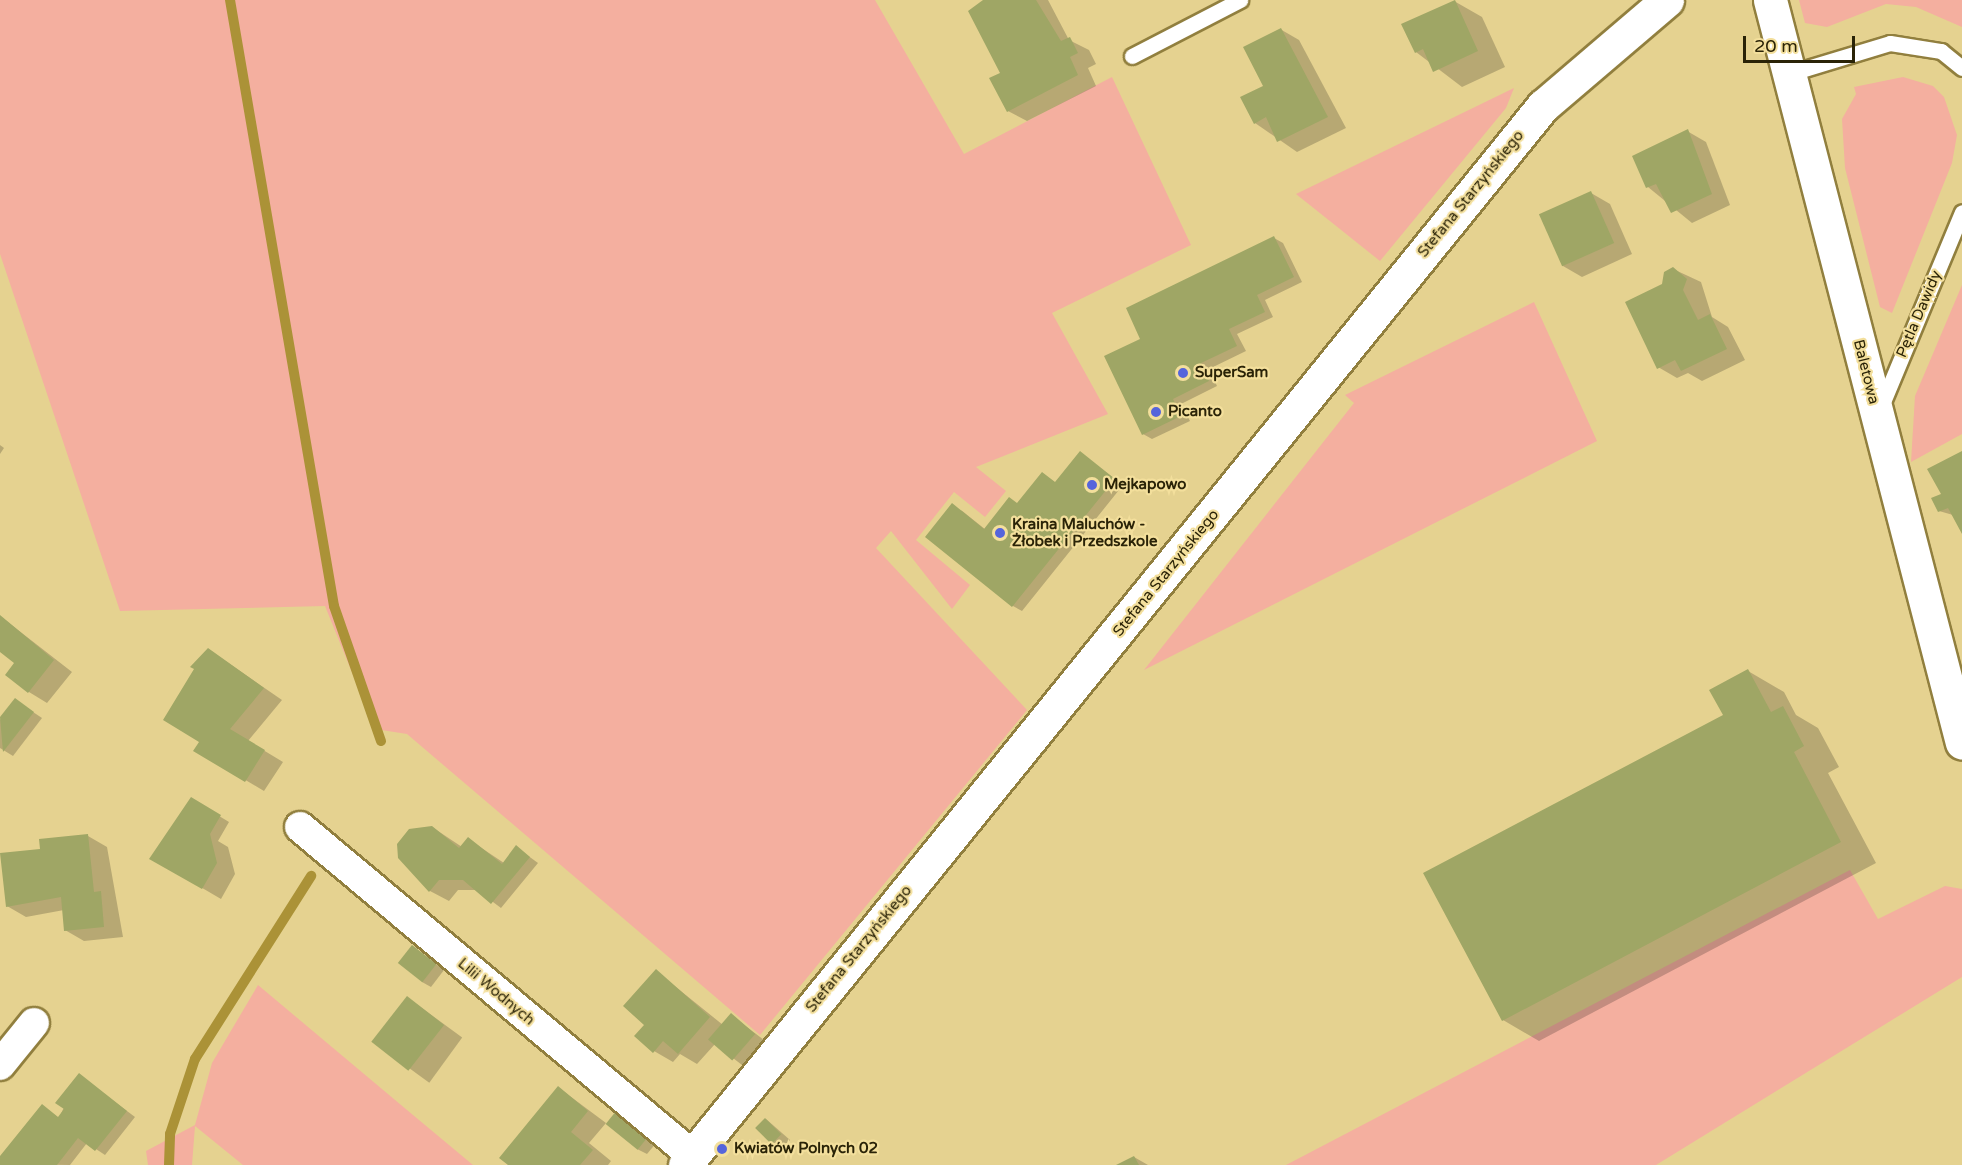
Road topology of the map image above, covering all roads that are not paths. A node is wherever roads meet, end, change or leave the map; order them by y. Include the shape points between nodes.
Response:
1 (1240, 0) edge
2 (1667, 0) edge
3 (1770, 0) edge
4 (1132, 56) dead end
5 (1962, 68) edge
6 (1791, 73) junction
7 (1962, 212) edge
8 (1877, 417) junction
9 (1962, 743) edge
10 (300, 827) dead end
11 (34, 1023) dead end
12 (0, 1065) edge
13 (689, 1160) edge

1 - 4 lane
2 - 13 street, Stefana Starzyńskiego via 1543,106
3 - 6 street, Baletowa
5 - 6 lane via 1941,51 1890,43
6 - 8 street, Baletowa
7 - 8 lane, Pętla Dawidy
8 - 9 street, Baletowa
10 - 13 street, Lilii Wodnych
11 - 12 street

